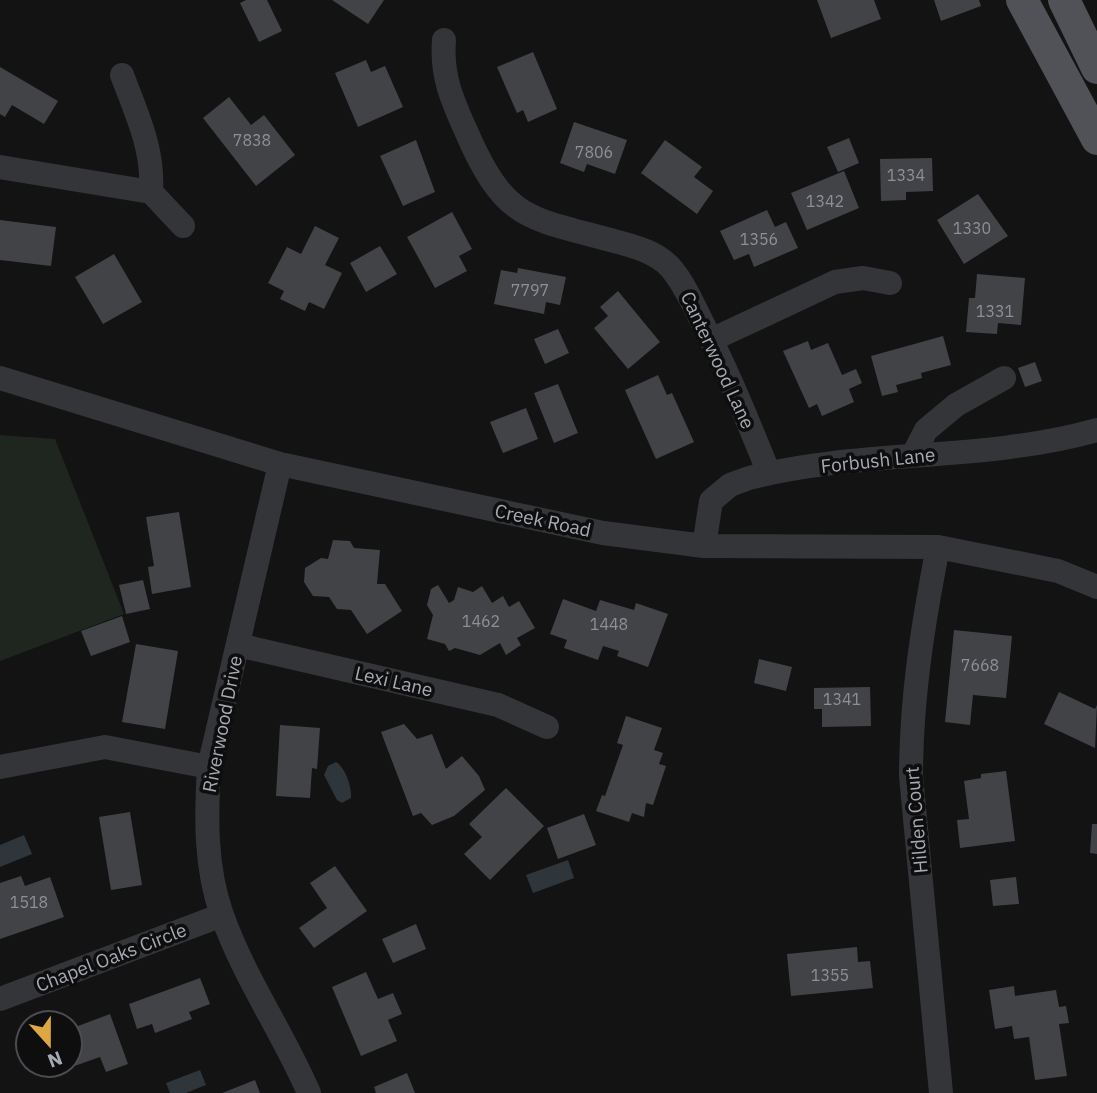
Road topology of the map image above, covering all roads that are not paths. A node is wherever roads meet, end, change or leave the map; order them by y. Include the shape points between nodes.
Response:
1 (1022, 0) edge
2 (1041, 0) edge
3 (1064, 0) edge
4 (444, 40) dead end
5 (1094, 55) edge
6 (122, 75) dead end
7 (1097, 139) edge
8 (0, 167) edge
9 (151, 192) junction
10 (183, 226) dead end
11 (890, 283) dead end
12 (711, 340) junction
13 (0, 378) edge
14 (1003, 378) dead end
15 (1097, 430) edge
16 (913, 456) junction
17 (280, 464) junction
18 (769, 473) junction
19 (704, 546) junction
20 (938, 547) junction
21 (1097, 587) edge
22 (237, 645) junction
23 (547, 727) dead end
24 (0, 767) edge
25 (209, 767) junction
26 (222, 915) junction
27 (0, 999) edge
28 (309, 1093) edge
29 (941, 1093) edge

1 - 7 main road
2 - 5 main road via 1065,40 1076,51
3 - 5 main road
4 - 12 street, Canterwood Lane via 446,86 493,187 534,219 652,254 682,283
6 - 9 street via 150,149
8 - 9 street
9 - 10 street
11 - 12 street via 863,278 835,282
12 - 18 street, Canterwood Lane
13 - 17 street, Creek Road
14 - 16 street via 926,429
15 - 16 street, Forbush Lane via 1054,442
16 - 18 street, Forbush Lane
17 - 19 street, Creek Road via 603,533
17 - 22 street, Riverwood Drive
18 - 19 street, Forbush Lane via 730,485 711,501
19 - 20 street, Creek Road
20 - 21 street, Creek Road via 1058,571
20 - 29 street, Hilden Court via 917,661 911,776
22 - 23 street, Lexi Lane via 498,705
22 - 25 street, Riverwood Drive
24 - 25 street via 106,747
25 - 26 street, Riverwood Drive via 208,848
26 - 27 street, Chapel Oaks Circle
26 - 28 street, Riverwood Drive

